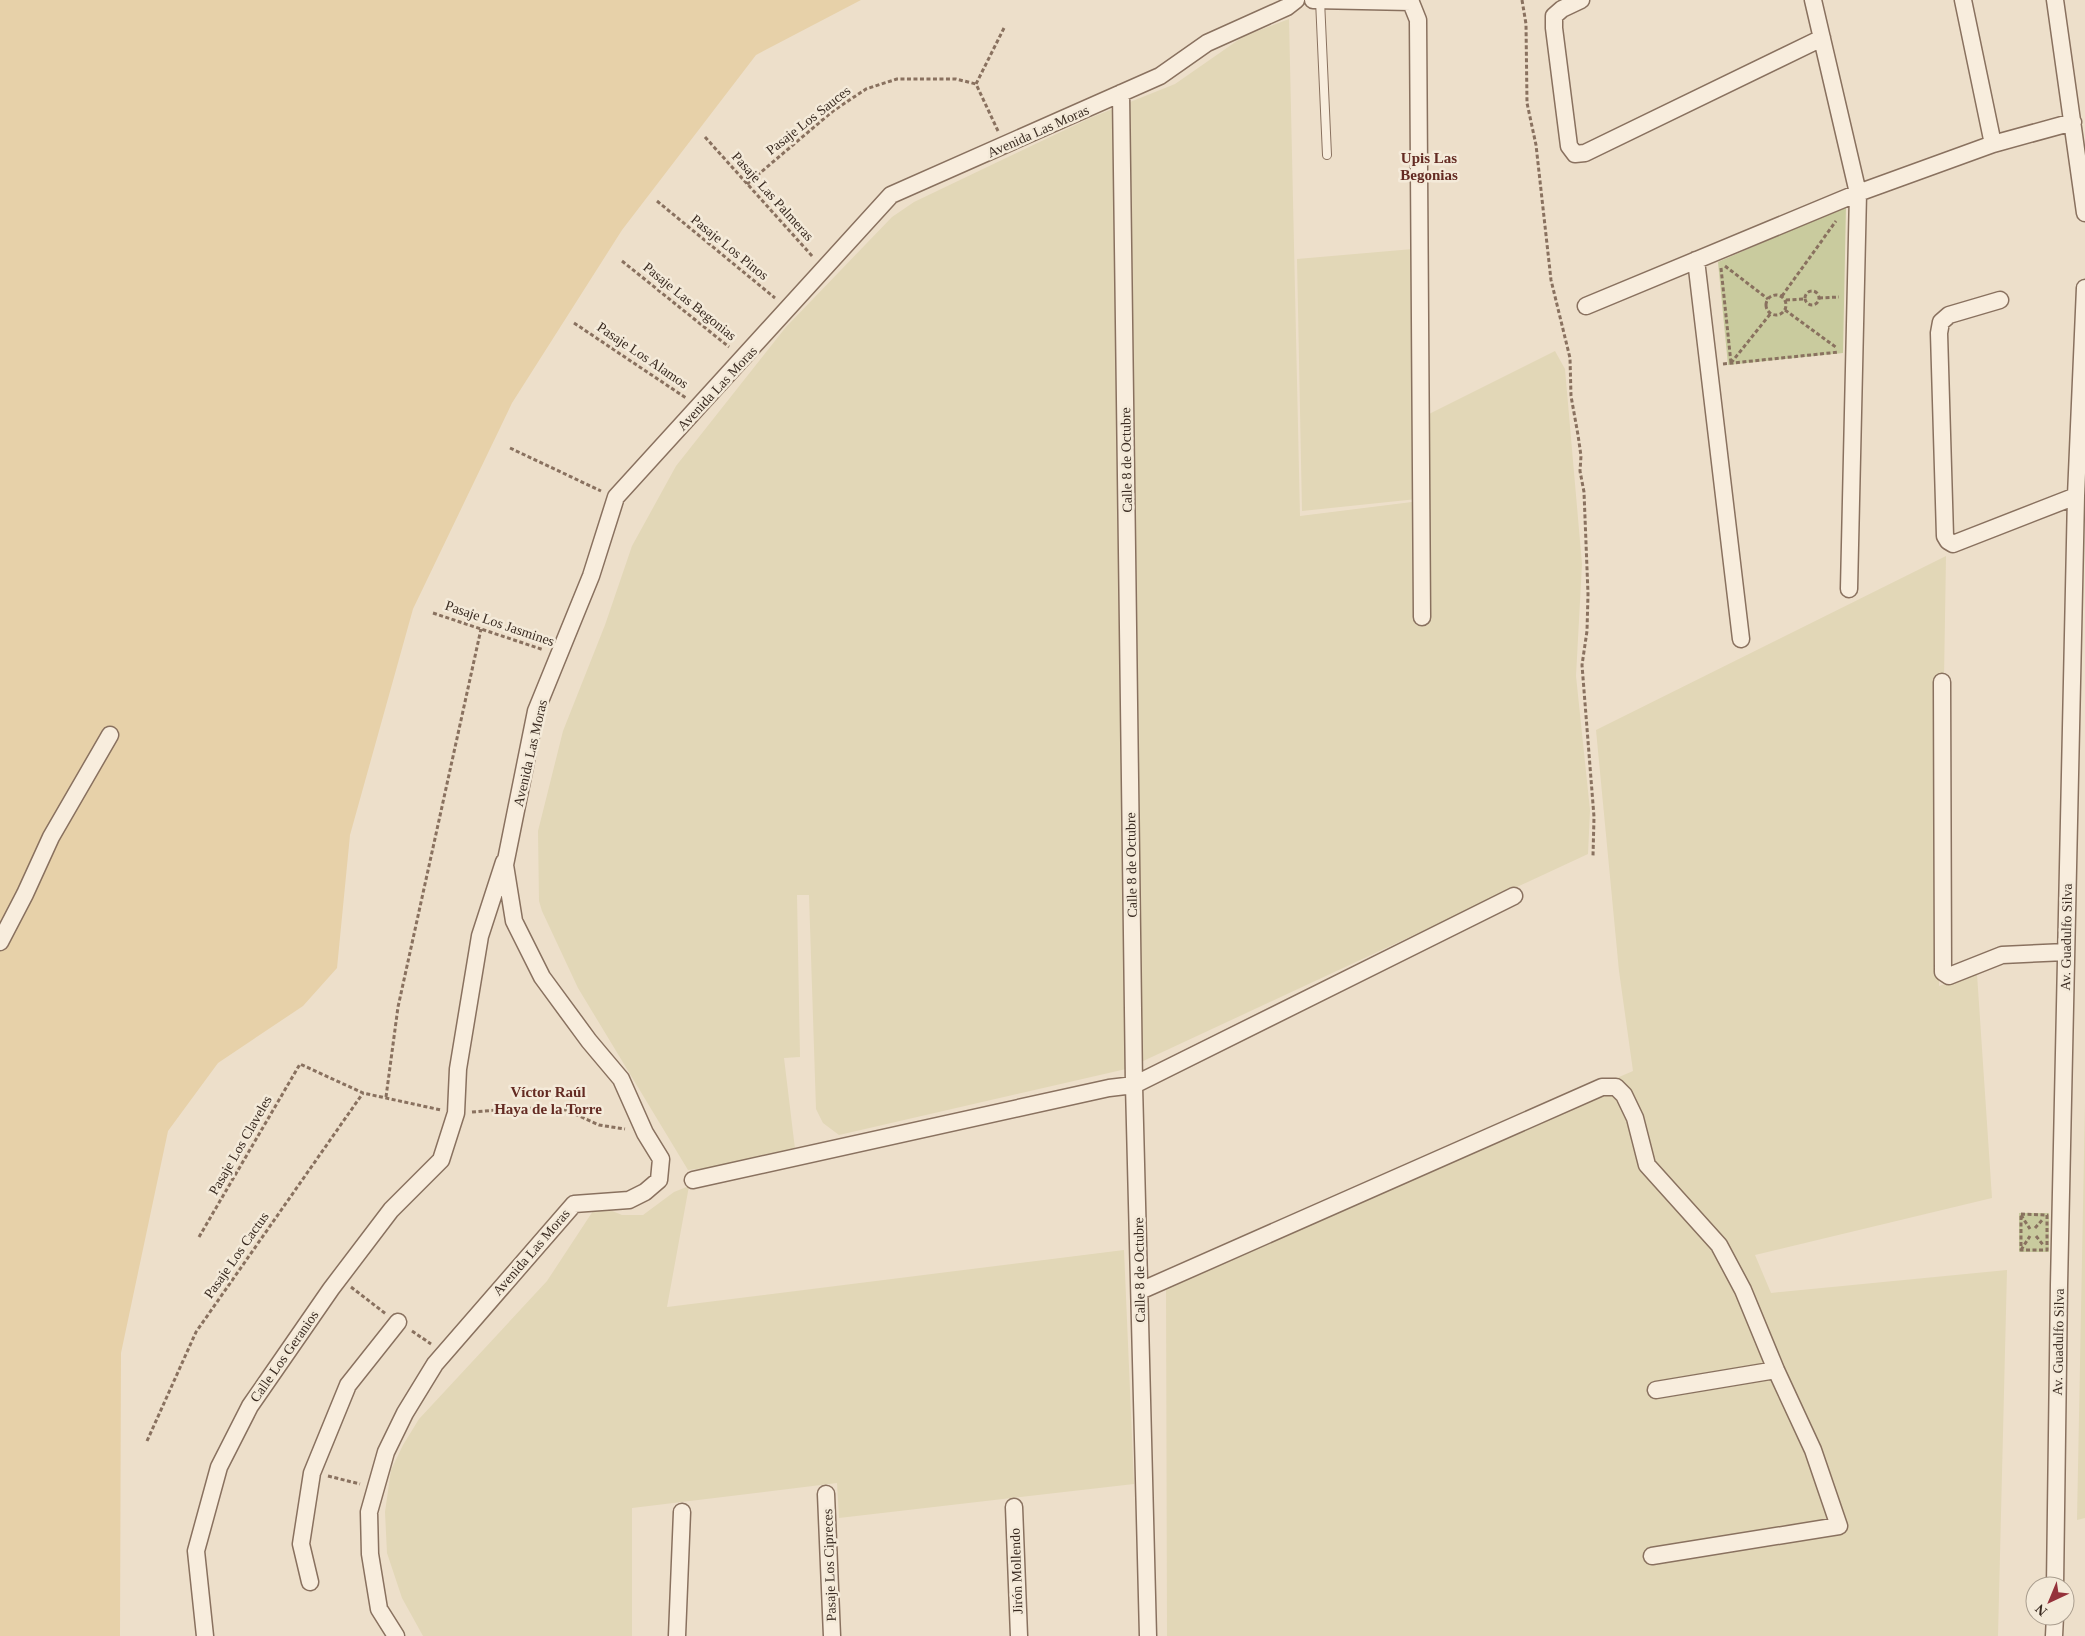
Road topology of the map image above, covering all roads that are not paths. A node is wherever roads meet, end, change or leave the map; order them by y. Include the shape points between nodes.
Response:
1 (1296, 0) edge
2 (1313, 0) edge
3 (1320, 0) edge
4 (1581, 0) edge
5 (1813, 0) edge
6 (1963, 0) edge
7 (2056, 0) edge
8 (1410, 1) edge
9 (1822, 38) junction
10 (1122, 93) junction
11 (2073, 122) junction
12 (1992, 144) junction
13 (1327, 155) dead end
14 (1858, 193) junction
15 (2085, 213) edge
16 (1696, 260) junction
17 (2085, 288) edge
18 (2000, 300) dead end
19 (1586, 306) dead end
20 (2076, 496) junction
21 (1849, 589) dead end
22 (1422, 617) dead end
23 (1741, 639) dead end
24 (1942, 682) dead end
25 (110, 735) dead end
26 (510, 841) junction
27 (1514, 896) dead end
28 (0, 942) edge
29 (2066, 952) junction
30 (1134, 1085) junction
31 (693, 1180) dead end
32 (1140, 1291) junction
33 (398, 1322) dead end
34 (1776, 1370) junction
35 (1656, 1390) dead end
36 (826, 1494) dead end
37 (1014, 1507) dead end
38 (682, 1512) dead end
39 (1652, 1556) dead end
40 (2055, 1576) edge
41 (310, 1582) dead end
42 (205, 1636) edge
43 (396, 1636) edge
44 (677, 1636) edge
45 (832, 1636) edge
46 (1019, 1636) edge
47 (1148, 1636) edge

1 - 10 street, Avenida Las Moras via 1288,7 1207,43 1160,76
2 - 3 street
3 - 8 street
3 - 13 lane
4 - 9 street via 1554,16 1569,146 1575,154 1585,153
5 - 9 street
6 - 12 street
7 - 11 street
8 - 22 street via 1418,20
9 - 14 street
10 - 26 street, Avenida Las Moras via 892,195 616,497 591,576 536,711
10 - 30 street, Calle 8 de Octubre
11 - 12 street
11 - 15 street
12 - 14 street
14 - 16 street
14 - 21 street
16 - 19 street
16 - 23 street
17 - 20 street, Av. Guadulfo Silva
18 - 20 street via 1949,314 1941,322 1944,536 1953,544
20 - 29 street, Av. Guadulfo Silva
24 - 29 street via 1943,972 1949,976 2002,955
25 - 28 street via 52,837
26 - 42 street, Calle Los Geranios via 480,936 458,1068 456,1113 442,1160 391,1210 331,1289 250,1406 219,1467 196,1551
26 - 43 street, Avenida Las Moras via 506,865 514,921 542,977 621,1079 645,1133 661,1159 659,1180 646,1192 629,1200 574,1204 435,1364 404,1414 386,1452 369,1512 370,1554 380,1609
27 - 30 street
29 - 40 street, Av. Guadulfo Silva
30 - 31 street via 1108,1088
30 - 32 street, Calle 8 de Octubre
32 - 34 street via 1602,1087 1616,1087 1624,1095 1635,1118 1647,1166 1719,1245 1744,1290
32 - 47 street, Calle 8 de Octubre
33 - 41 street via 348,1385 312,1473 301,1544
34 - 35 street
34 - 39 street via 1813,1450 1839,1526
36 - 45 street, Pasaje Los Cipreces
37 - 46 street, Jirón Mollendo
38 - 44 street

